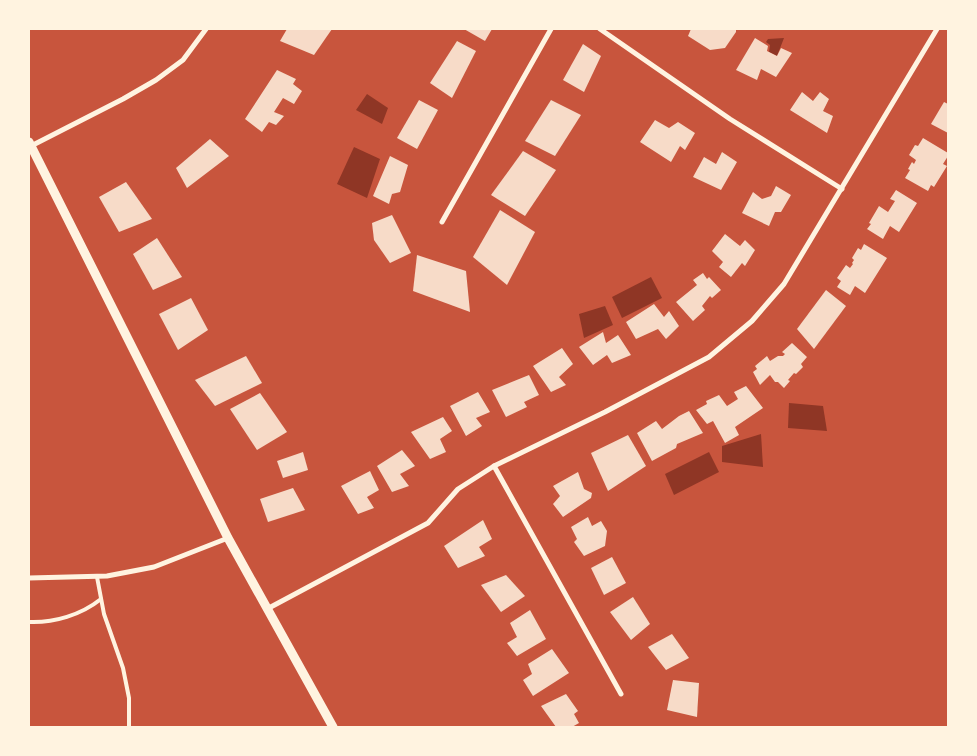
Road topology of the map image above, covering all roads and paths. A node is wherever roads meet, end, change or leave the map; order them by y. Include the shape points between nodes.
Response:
1 (206, 29) edge
2 (551, 29) edge
3 (600, 29) edge
4 (937, 29) edge
5 (30, 144) edge
6 (842, 189) junction
7 (442, 222) dead end
8 (494, 466) junction
9 (228, 538) junction
10 (96, 577) junction
11 (29, 578) edge
12 (100, 599) junction
13 (268, 609) junction
14 (29, 622) edge
15 (622, 694) dead end
16 (130, 727) edge
17 (333, 727) edge

1 - 5 street via 183,60 156,80
2 - 7 street
3 - 6 street via 730,119
4 - 6 street
5 - 9 street
6 - 8 street via 784,284 752,321 709,357
8 - 13 street via 458,489 428,522
8 - 15 street
9 - 10 street via 154,567
9 - 13 street
10 - 11 street
10 - 12 lane
12 - 14 lane via 75,614
12 - 16 lane via 123,668
13 - 17 street

